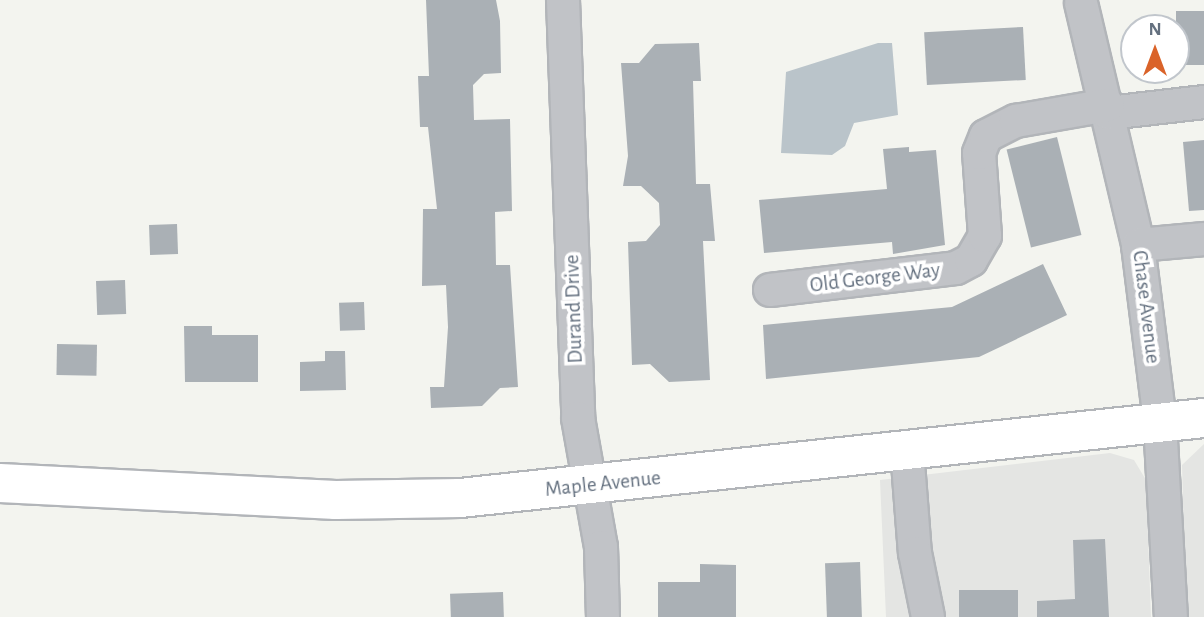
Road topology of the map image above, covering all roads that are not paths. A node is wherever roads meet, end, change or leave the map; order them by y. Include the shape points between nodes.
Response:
1 (563, 0) edge
2 (1081, 3) dead end
3 (1204, 102) edge
4 (1109, 109) junction
5 (1204, 239) edge
6 (1138, 245) junction
7 (770, 290) dead end
8 (1204, 418) edge
9 (1160, 422) junction
10 (907, 450) junction
11 (0, 483) edge
12 (589, 486) junction
13 (603, 617) edge
14 (929, 617) edge
15 (1171, 617) edge

1 - 12 street, Durand Drive via 578,418
2 - 4 street, Chase Avenue
3 - 4 street
4 - 6 street, Chase Avenue
4 - 7 street, Old George Way via 1016,121 986,136 979,167 987,226 971,260 930,273
5 - 6 street
6 - 9 street, Chase Avenue
8 - 9 main road, Maple Avenue
9 - 10 main road, Maple Avenue
9 - 15 street, Chase Avenue
10 - 12 main road, Maple Avenue
10 - 14 street via 915,553
11 - 12 main road, Maple Avenue via 360,500
12 - 13 street, Durand Drive via 601,547

